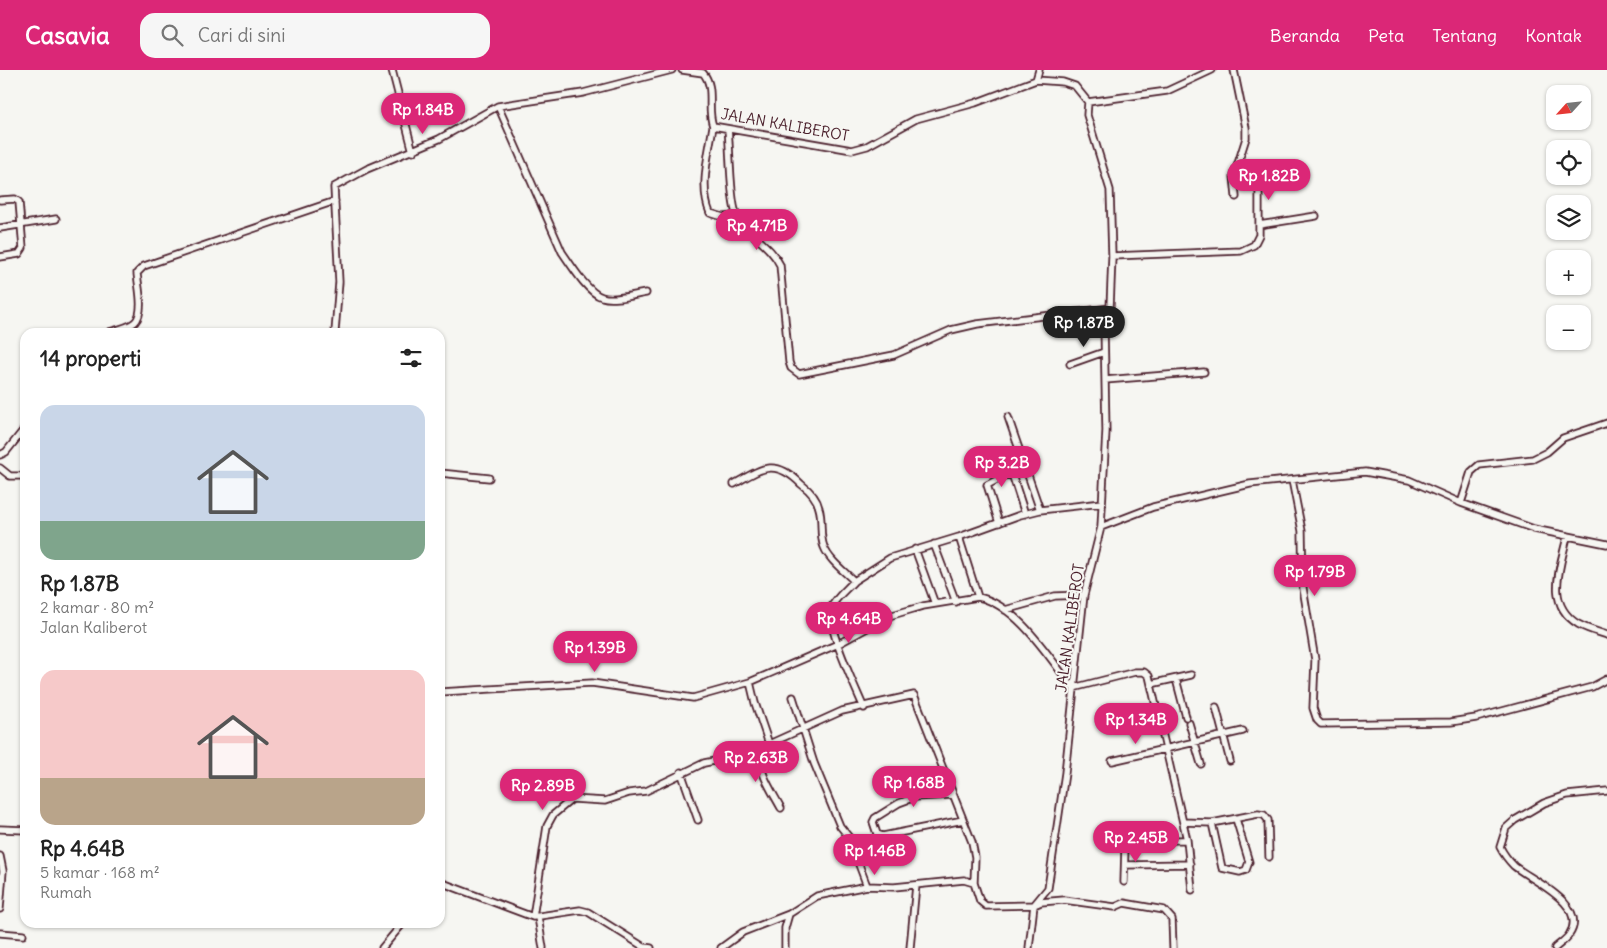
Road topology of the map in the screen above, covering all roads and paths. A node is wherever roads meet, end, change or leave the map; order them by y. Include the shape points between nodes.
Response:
1 (392, 70) edge
2 (672, 70) edge
3 (682, 70) edge
4 (1039, 70) edge
5 (1212, 70) edge
6 (1234, 70) edge
7 (703, 71) edge
8 (1036, 80) junction
9 (1088, 102) junction
10 (498, 106) junction
11 (713, 126) junction
12 (728, 129) junction
13 (413, 152) junction
14 (1259, 178) dead end
15 (1236, 197) dead end
16 (0, 200) edge
17 (335, 201) junction
18 (738, 216) junction
19 (1316, 216) dead end
20 (56, 219) dead end
21 (21, 225) junction
22 (1260, 225) junction
23 (0, 228) edge
24 (1112, 256) junction
25 (0, 257) edge
26 (646, 293) dead end
27 (1110, 308) junction
28 (120, 328) edge
29 (335, 328) edge
30 (1104, 352) junction
31 (1070, 364) dead end
32 (1204, 372) dead end
33 (1105, 380) junction
34 (1008, 417) dead end
35 (1607, 423) edge
36 (20, 434) edge
37 (0, 455) edge
38 (0, 468) edge
39 (445, 474) edge
40 (20, 476) edge
41 (489, 478) dead end
42 (1292, 480) junction
43 (734, 484) dead end
44 (1102, 503) junction
45 (1461, 503) junction
46 (1040, 510) junction
47 (1025, 514) junction
48 (999, 522) junction
49 (1100, 527) junction
50 (959, 537) junction
51 (1566, 537) junction
52 (934, 544) junction
53 (1607, 544) edge
54 (915, 549) junction
55 (854, 581) junction
56 (1084, 595) junction
57 (978, 597) junction
58 (956, 602) junction
59 (935, 604) junction
60 (1005, 610) junction
61 (1607, 635) edge
62 (838, 644) junction
63 (1191, 675) dead end
64 (1176, 679) junction
65 (1607, 679) edge
66 (750, 682) junction
67 (1152, 684) junction
68 (1073, 688) junction
69 (445, 692) edge
70 (793, 698) dead end
71 (1216, 707) dead end
72 (864, 708) junction
73 (1186, 717) dead end
74 (1189, 723) dead end
75 (804, 728) junction
76 (1243, 731) dead end
77 (1223, 735) junction
78 (1194, 742) junction
79 (769, 744) junction
80 (1165, 748) junction
81 (760, 752) junction
82 (1112, 761) dead end
83 (1230, 761) dead end
84 (1201, 764) dead end
85 (681, 772) junction
86 (1607, 791) edge
87 (952, 795) junction
88 (781, 808) dead end
89 (1236, 819) junction
90 (698, 820) dead end
91 (963, 820) junction
92 (1183, 822) junction
93 (1212, 822) junction
94 (0, 829) edge
95 (20, 830) edge
96 (1187, 840) junction
97 (0, 856) edge
98 (1269, 857) dead end
99 (1190, 864) junction
100 (1126, 865) junction
101 (1124, 882) dead end
102 (974, 883) junction
103 (445, 884) edge
104 (867, 886) junction
105 (916, 886) junction
106 (1192, 890) dead end
107 (1034, 905) junction
108 (0, 909) edge
109 (789, 914) junction
110 (536, 917) junction
111 (399, 928) edge
112 (0, 933) edge
113 (23, 936) dead end
114 (382, 948) edge
115 (543, 948) edge
116 (651, 948) edge
117 (722, 948) edge
118 (785, 948) edge
119 (910, 948) edge
120 (1029, 948) edge
121 (1173, 948) edge
122 (1555, 948) edge

1 - 13 street
2 - 10 street via 583,92
3 - 7 street, JALAN KALIBEROT
4 - 8 street
5 - 9 street via 1167,91
6 - 15 street via 1246,128 1234,176
7 - 11 street, JALAN KALIBEROT via 710,84 709,114
8 - 9 street, JALAN KALIBEROT via 1075,86
8 - 12 street, JALAN KALIBEROT via 976,103 916,119 860,149
9 - 24 street, JALAN KALIBEROT via 1087,115 1110,190
10 - 13 street
10 - 26 street via 562,252 577,274 601,297
11 - 12 street, JALAN KALIBEROT
11 - 18 street via 706,202 710,213
12 - 18 street via 733,198
13 - 17 street via 334,187
14 - 22 street
16 - 21 street via 15,199 19,202
17 - 28 street via 144,266 137,273 138,317 134,323
17 - 29 street via 339,282
18 - 27 street via 772,251 780,265 789,362 794,372 806,374 894,355 951,330 978,324
19 - 22 street
20 - 21 street
21 - 23 street
21 - 25 street via 22,252
22 - 24 street via 1254,245 1242,251
24 - 27 street, JALAN KALIBEROT
27 - 30 street, JALAN KALIBEROT via 1104,325
30 - 31 street
30 - 33 street, JALAN KALIBEROT
32 - 33 street
33 - 44 street, JALAN KALIBEROT
34 - 46 street
35 - 45 street via 1564,438 1533,460 1479,465 1471,472
36 - 37 street
38 - 40 street via 10,476
39 - 41 street
42 - 45 street via 1365,472 1388,475 1409,480
42 - 49 street via 1250,484 1153,507
42 - 65 street via 1302,531 1303,588 1315,660 1312,708 1321,724 1452,722 1592,686
43 - 55 street via 761,468 787,471 818,504 824,546
44 - 46 street
44 - 49 street, JALAN KALIBEROT
45 - 51 street
46 - 47 street
47 - 48 street
47 - 48 street via 1013,478 1008,474 987,485
48 - 50 street
49 - 56 street, JALAN KALIBEROT
50 - 52 street
50 - 57 street
51 - 53 street
51 - 61 street via 1556,584 1556,597 1561,609 1578,624
52 - 54 street
52 - 58 street
54 - 55 street via 888,559
54 - 59 street
55 - 62 street via 830,611
56 - 60 street via 1055,596
56 - 68 street, JALAN KALIBEROT
57 - 58 street
57 - 60 street
58 - 59 street
59 - 62 street via 890,616
60 - 68 street via 1028,630
62 - 66 street
62 - 72 street
63 - 64 street
64 - 67 street
64 - 73 street
66 - 69 street via 693,698 592,683
66 - 79 street
67 - 68 street via 1147,673 1140,672
67 - 80 street
68 - 107 street, JALAN KALIBEROT via 1065,773 1048,888
70 - 75 street
71 - 77 street
72 - 75 street via 842,711
72 - 87 street via 914,695
74 - 78 street
75 - 79 street
75 - 104 street via 814,763 840,826 856,846
76 - 77 street
77 - 78 street
77 - 83 street
78 - 80 street
78 - 84 street
79 - 81 street
80 - 82 street
80 - 92 street
81 - 85 street via 704,763
81 - 88 street via 764,776
85 - 90 street
85 - 110 street via 646,792 605,801 572,799 554,815 545,832
86 - 122 street via 1567,795 1544,803 1506,828 1500,847 1505,857 1548,887 1569,907 1574,924 1569,936
87 - 91 street
87 - 91 street via 915,797 899,803 875,818 877,834 883,836
89 - 93 street
89 - 93 street via 1249,862 1246,870 1240,872 1222,868
89 - 98 street via 1258,814 1267,817
91 - 102 street via 974,850
92 - 93 street
92 - 96 street
94 - 95 street
96 - 99 street
96 - 100 street via 1124,844
97 - 108 street
99 - 100 street
99 - 106 street
100 - 101 street
102 - 105 street via 964,880
102 - 107 street via 980,901 986,906
103 - 110 street
104 - 105 street
104 - 109 street via 817,896
105 - 119 street
107 - 120 street, JALAN KALIBEROT
107 - 121 street via 1064,900 1116,907 1124,903 1164,910 1172,919
109 - 117 street via 743,932
109 - 118 street via 784,928
110 - 115 street
110 - 116 street via 580,910 588,912 644,947
111 - 114 street
112 - 113 street

